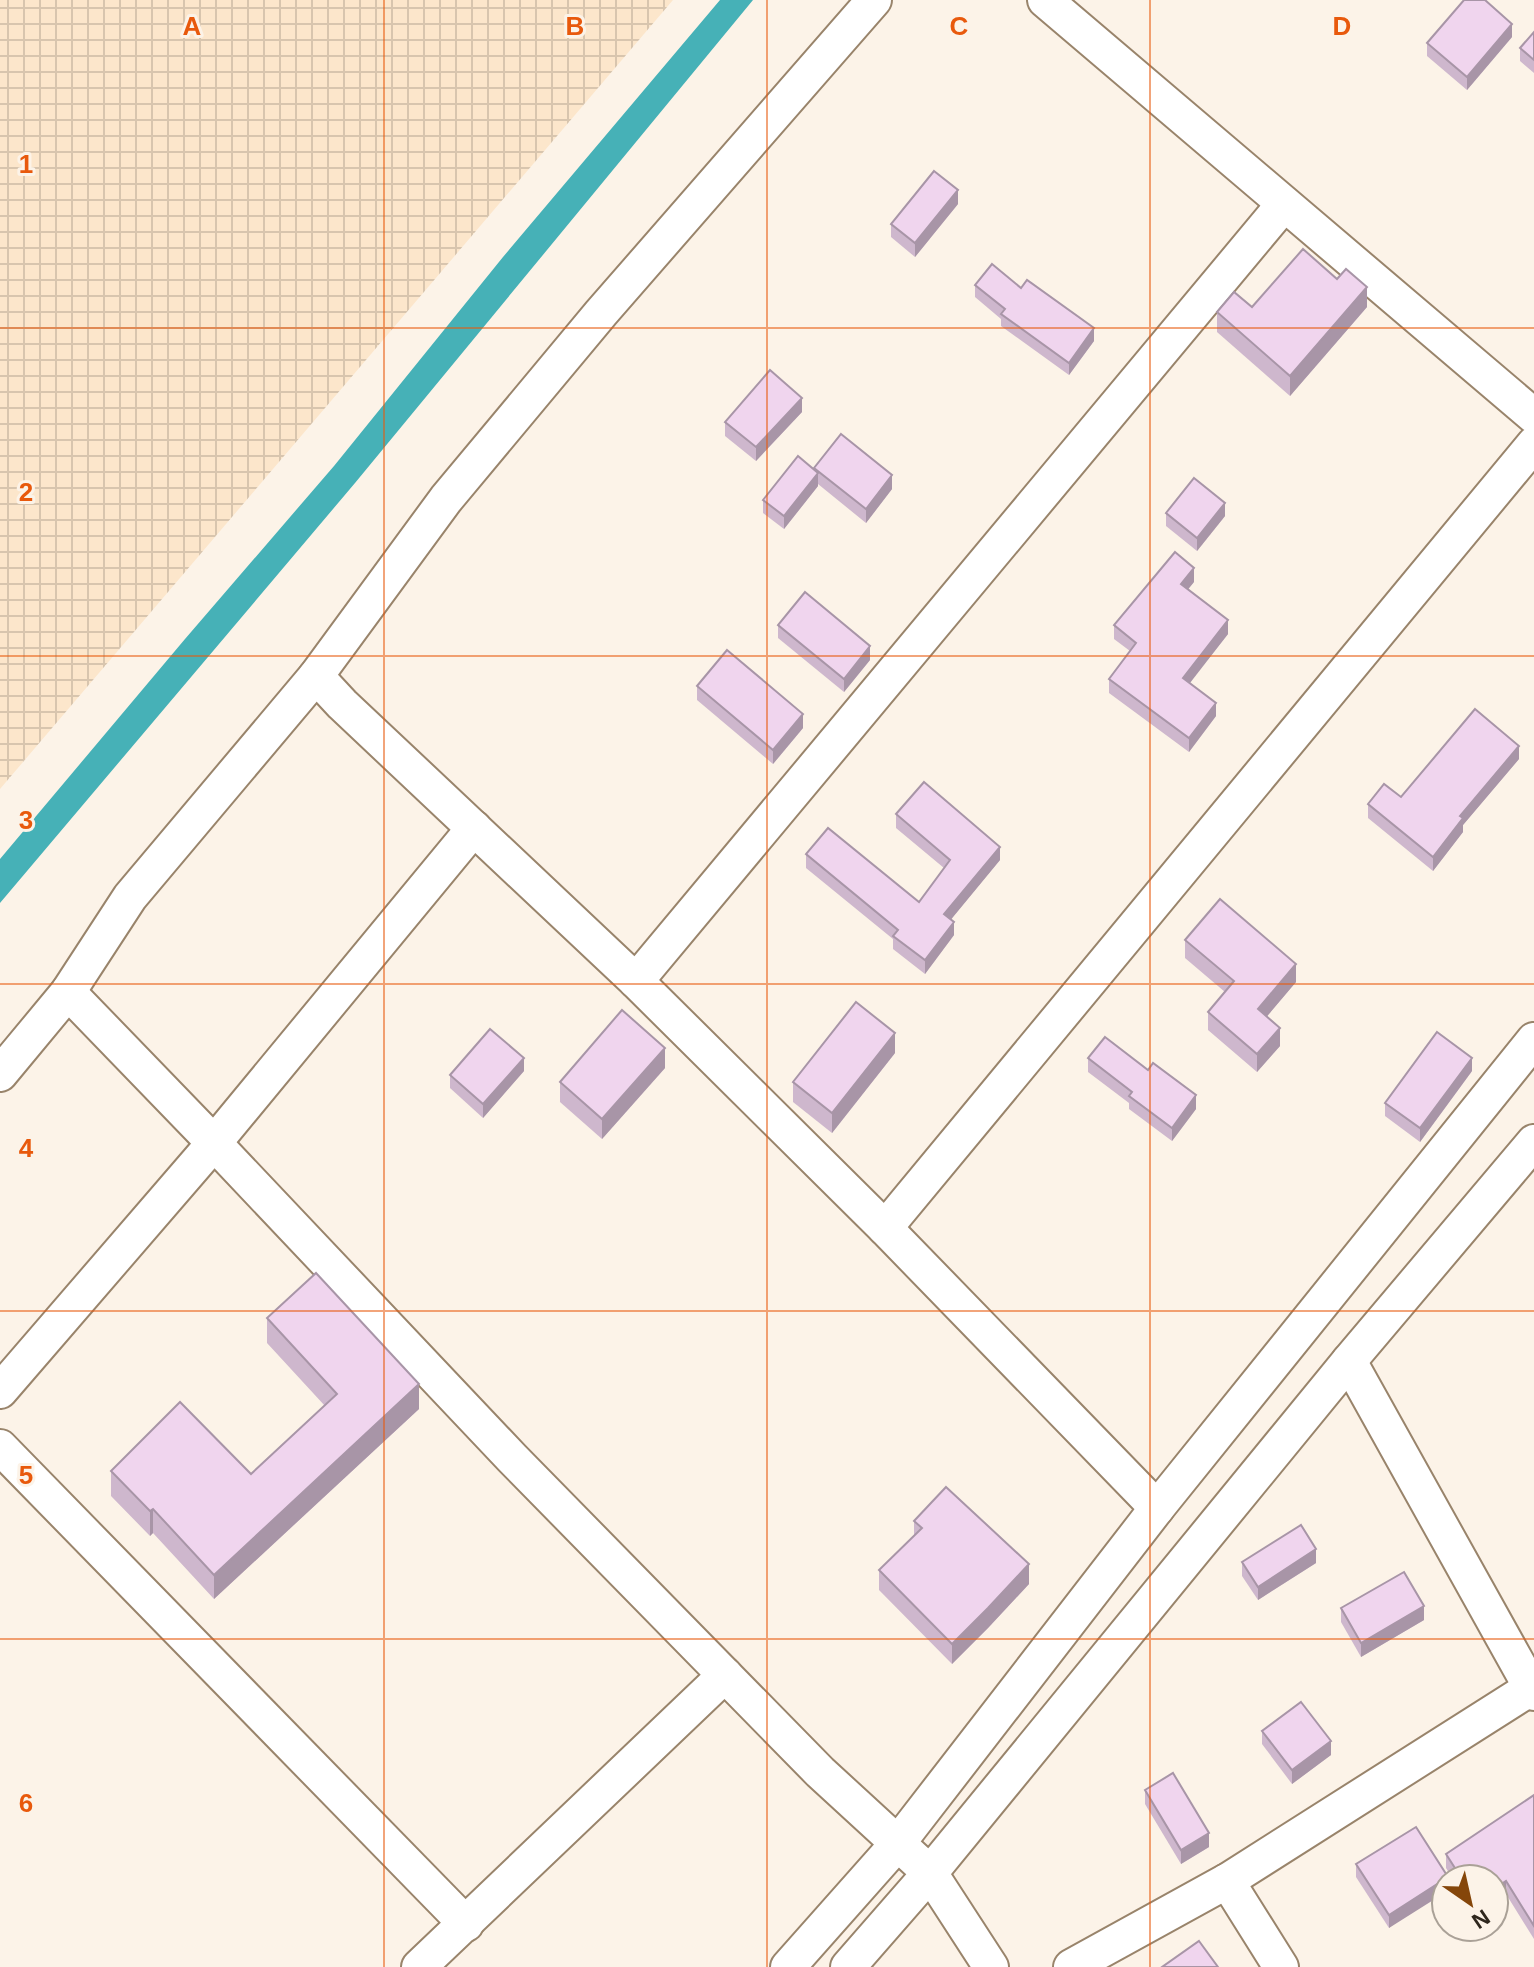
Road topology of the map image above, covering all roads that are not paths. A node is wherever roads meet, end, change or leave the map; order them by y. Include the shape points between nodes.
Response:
1 (874, 0) edge
2 (1063, 6) edge
3 (1284, 204) junction
4 (1534, 416) edge
5 (1534, 444) edge
6 (316, 676) junction
7 (474, 828) junction
8 (636, 981) junction
9 (68, 992) junction
10 (1534, 1040) edge
11 (0, 1074) edge
12 (214, 1143) junction
13 (1532, 1152) edge
14 (885, 1228) junction
15 (1349, 1361) junction
16 (0, 1391) edge
17 (0, 1447) edge
18 (1157, 1508) junction
19 (725, 1675) junction
20 (1533, 1691) edge
21 (898, 1843) junction
22 (930, 1873) junction
23 (1227, 1881) junction
24 (466, 1924) junction
25 (419, 1967) edge
26 (788, 1967) edge
27 (848, 1967) edge
28 (991, 1967) edge
29 (1071, 1967) edge
30 (1281, 1967) edge

1 - 6 street via 446,499
2 - 3 street
3 - 4 street
3 - 8 street
5 - 14 street
6 - 7 street
6 - 9 street via 130,897
7 - 8 street
7 - 12 street
8 - 14 street
9 - 11 street
9 - 12 street
10 - 18 street
12 - 16 street
12 - 19 street
13 - 15 street
14 - 18 street
15 - 20 street
15 - 22 street
17 - 24 street
18 - 21 street
19 - 21 street
19 - 24 street
20 - 23 street
21 - 22 street
21 - 26 street
22 - 27 street
22 - 28 street
23 - 29 street
23 - 30 street
24 - 25 street

